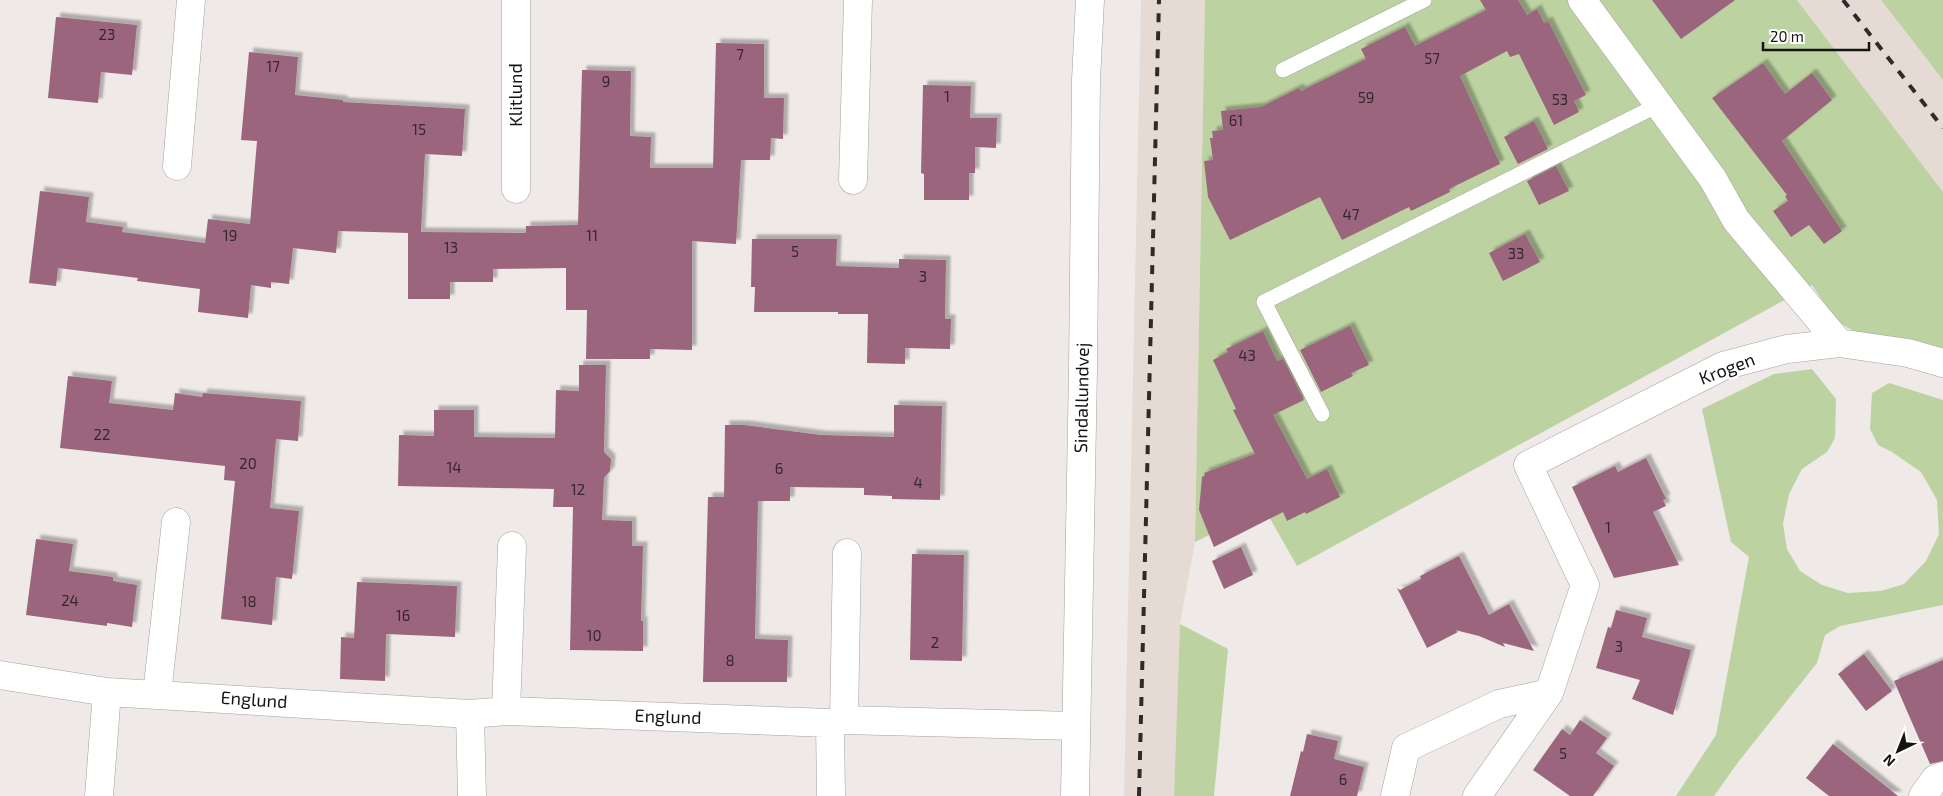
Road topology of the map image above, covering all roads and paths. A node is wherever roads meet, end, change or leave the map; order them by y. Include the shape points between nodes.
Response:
1 (191, 0) edge
2 (516, 0) edge
3 (858, 0) edge
4 (1090, 0) edge
5 (1424, 0) edge
6 (1582, 0) edge
7 (1283, 70) dead end
8 (1658, 105) junction
9 (177, 166) dead end
10 (853, 180) dead end
11 (516, 189) dead end
12 (1839, 343) junction
13 (1943, 363) edge
14 (1322, 414) dead end
15 (176, 522) dead end
16 (512, 546) dead end
17 (847, 553) dead end
18 (0, 674) edge
19 (107, 692) junction
20 (1549, 693) junction
21 (157, 694) junction
22 (506, 711) junction
23 (470, 714) junction
24 (837, 722) junction
25 (1076, 726) junction
26 (1943, 776) edge
27 (99, 796) edge
28 (472, 796) edge
29 (831, 796) edge
30 (1075, 796) edge
31 (1395, 796) edge
32 (1477, 796) edge
33 (1923, 796) edge

1 - 9 street
2 - 11 street, Klitlund
3 - 10 street
4 - 25 street, Sindallundvej
5 - 7 lane
6 - 8 street
8 - 12 street via 1713,179 1736,220
8 - 14 lane via 1264,302
12 - 13 street, Krogen
12 - 20 street, Krogen via 1787,349 1723,366 1528,465 1585,585
15 - 21 street
16 - 22 street
17 - 24 street
18 - 19 street, Englund
19 - 21 street, Englund
19 - 27 street
20 - 31 street via 1499,704 1406,748
20 - 32 street
21 - 23 street, Englund
22 - 23 street, Englund
22 - 24 street, Englund
23 - 28 street
24 - 25 street, Englund
24 - 29 street
25 - 30 street, Sindallundvej
26 - 33 street via 1935,779

